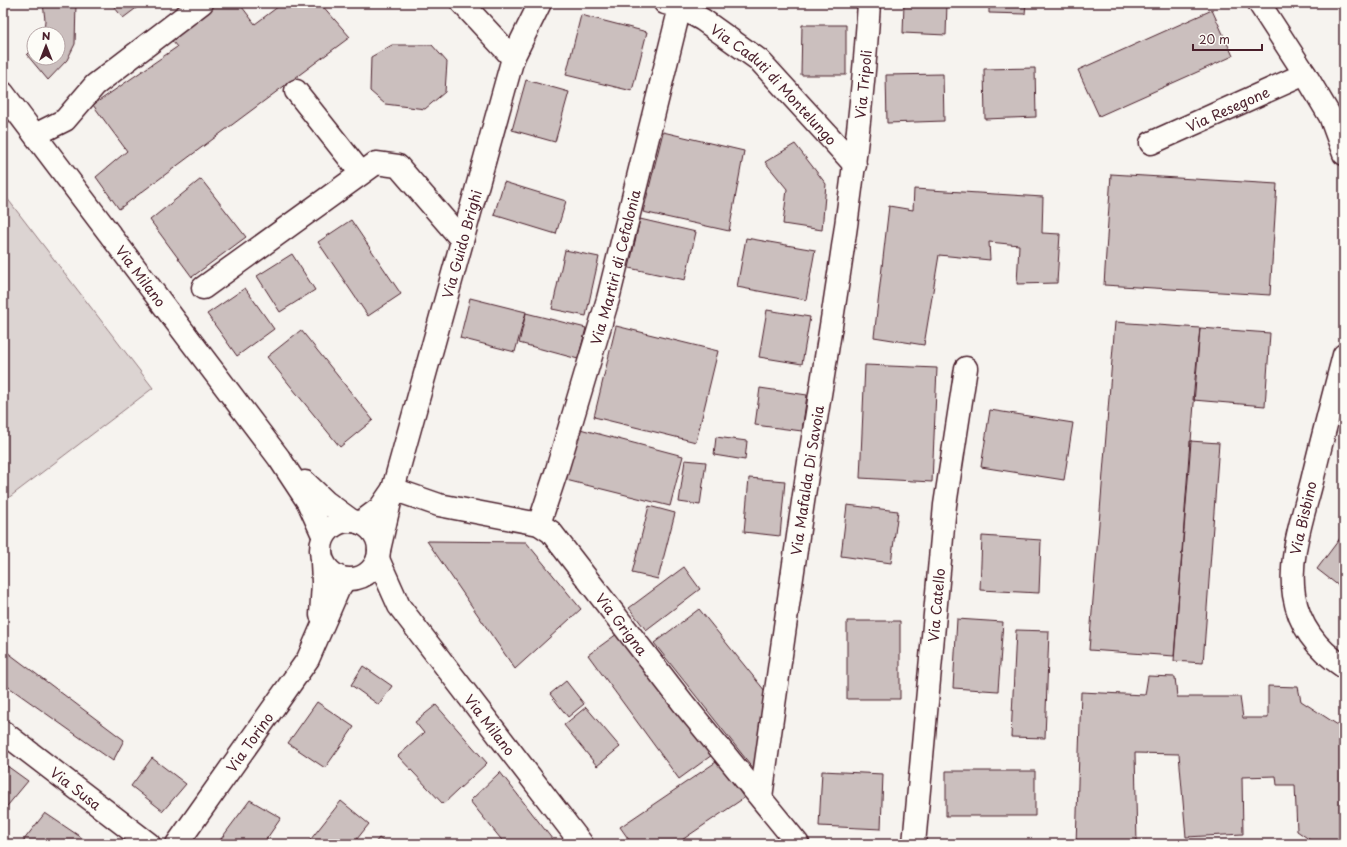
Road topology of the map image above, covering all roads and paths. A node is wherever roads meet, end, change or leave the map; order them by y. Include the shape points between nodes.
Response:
1 (202, 3) edge
2 (462, 3) edge
3 (540, 3) edge
4 (869, 3) edge
5 (1259, 3) edge
6 (673, 5) edge
7 (513, 58) junction
8 (1305, 74) junction
9 (296, 91) dead end
10 (3, 93) edge
11 (35, 135) junction
12 (1151, 143) dead end
13 (1344, 154) edge
14 (855, 165) junction
15 (361, 173) junction
16 (462, 240) junction
17 (203, 288) dead end
18 (1344, 355) edge
19 (966, 368) dead end
20 (279, 458) junction
21 (393, 489) junction
22 (356, 522) junction
23 (538, 524) junction
24 (323, 535) junction
25 (378, 554) junction
26 (322, 562) junction
27 (352, 578) junction
28 (399, 606) junction
29 (319, 638) junction
30 (1344, 667) edge
31 (3, 732) edge
32 (761, 797) junction
33 (149, 844) edge
34 (177, 844) edge
35 (582, 844) edge
36 (798, 844) edge
37 (914, 844) edge

1 - 11 street via 95,85 65,120
2 - 7 street
3 - 7 street, Via Guido Brighi
4 - 14 street, Via Tripoli
5 - 8 street
6 - 14 street, Via Caduti di Montelungo via 703,20 759,60
6 - 23 street, Via Martiri di Cefalonia via 608,299 556,473
7 - 16 street, Via Guido Brighi
8 - 12 street, Via Resegone
8 - 13 street via 1330,116
9 - 15 street
10 - 11 street, Via Milano
11 - 20 street, Via Milano
14 - 32 street, Via Mafalda Di Savoia
15 - 16 street via 376,163 398,166
15 - 17 street
16 - 21 street, Via Guido Brighi
18 - 30 street, Via Bisbino via 1292,566 1294,595 1300,618 1310,637 1330,658
19 - 37 street, Via Catello via 945,505
20 - 22 street, Via Milano via 326,502
20 - 24 street, Via Milano via 308,502
21 - 22 street, Via Guido Brighi via 380,508
21 - 23 street, Via Grigna via 439,505
21 - 25 street, Via Guido Brighi
22 - 24 street via 338,523
22 - 25 street via 373,533
23 - 32 street, Via Grigna via 551,532 683,703
24 - 26 street via 320,544
25 - 27 street via 368,574
25 - 28 street, Via Milano
26 - 27 street via 327,570 338,578
26 - 29 street, Via Torino via 323,596
27 - 28 street, Via Milano via 371,584
27 - 29 street, Via Torino via 338,590
28 - 35 street, Via Milano
29 - 34 street, Via Torino via 293,682
31 - 33 street, Via Susa
32 - 36 street, Via Grigna

